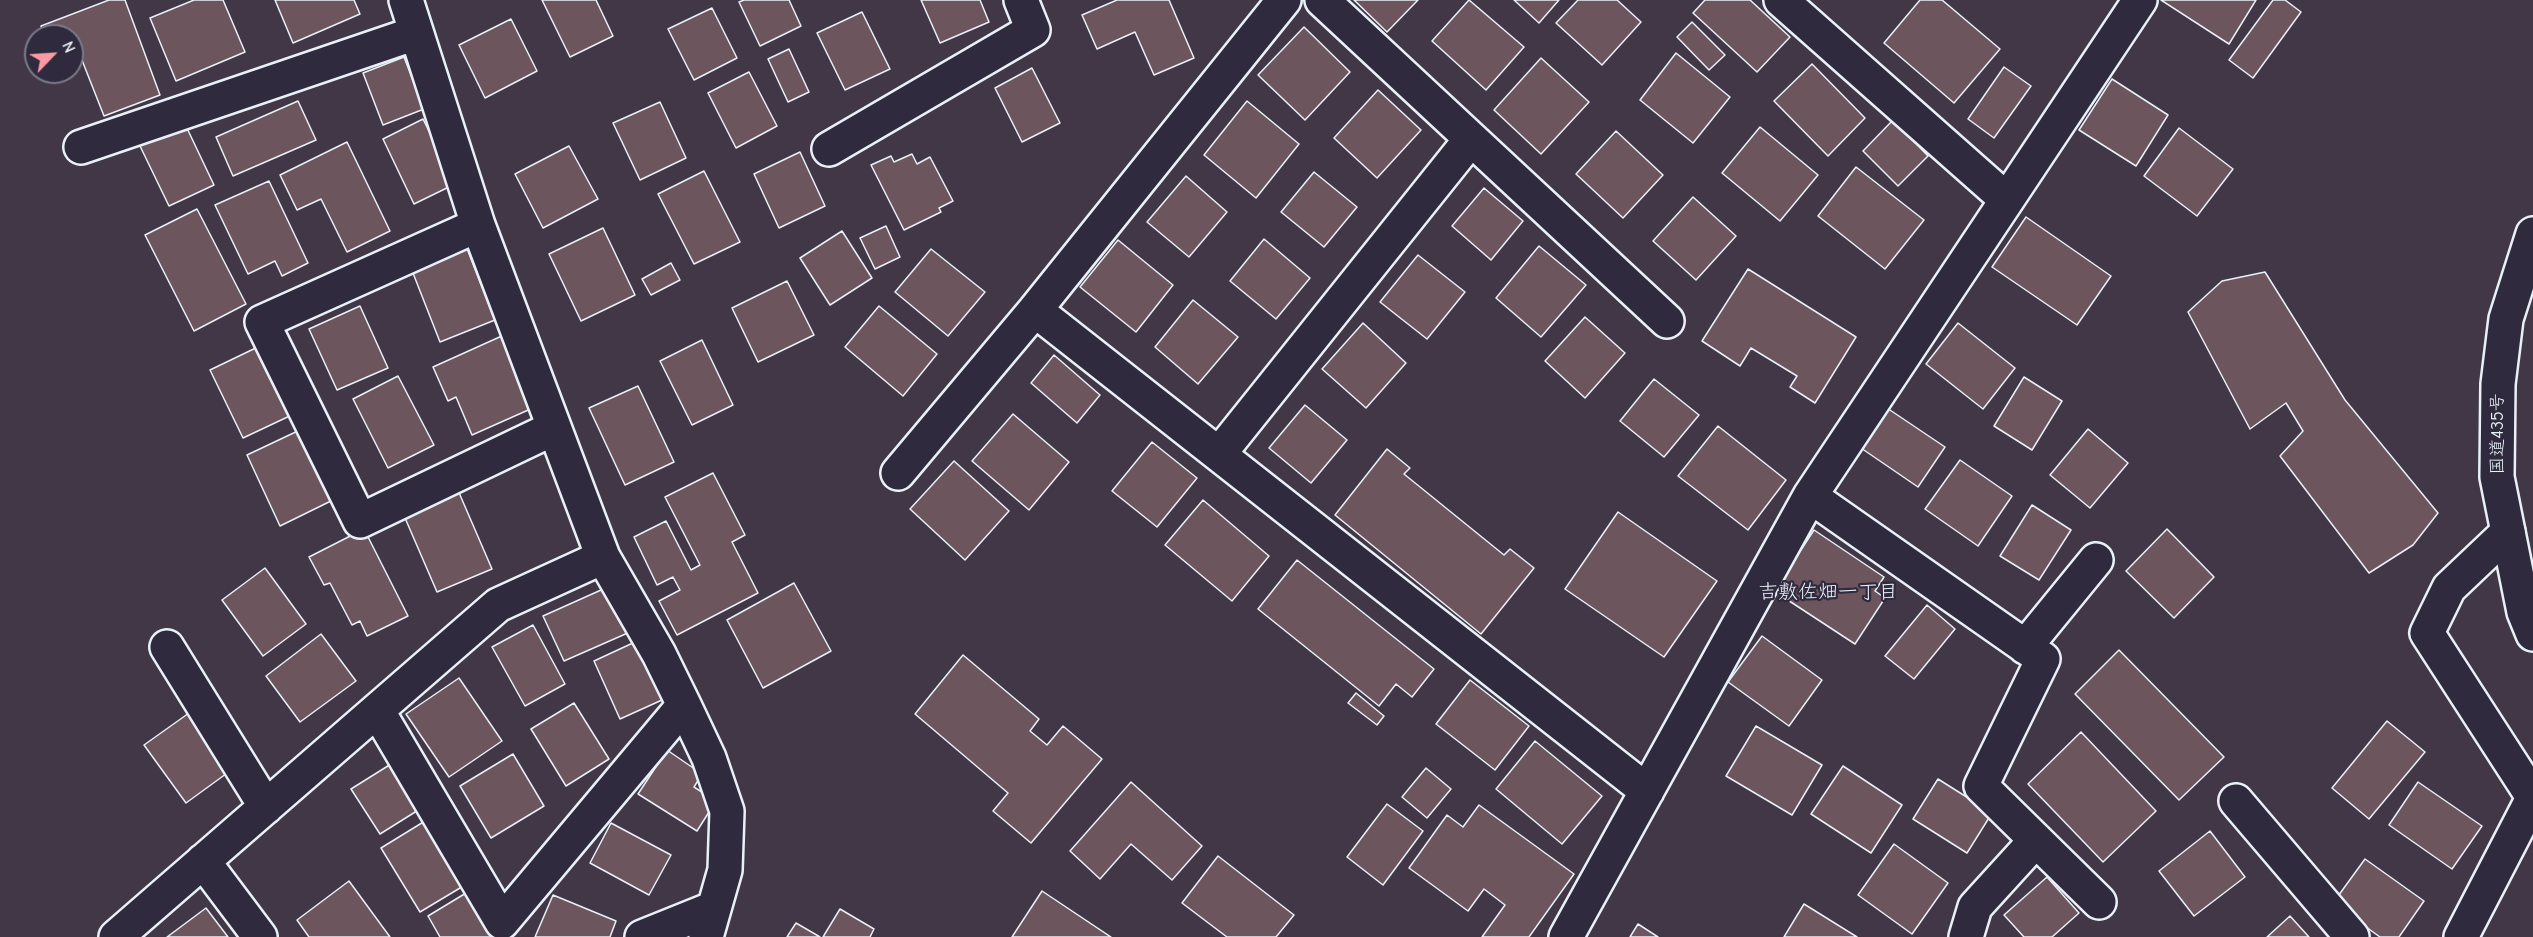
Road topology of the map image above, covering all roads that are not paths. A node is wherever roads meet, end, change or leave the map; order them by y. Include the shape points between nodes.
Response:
1 (405, 0) edge
2 (1021, 0) edge
3 (1284, 0) edge
4 (1322, 0) edge
5 (1781, 0) edge
6 (2140, 0) edge
7 (416, 33) junction
8 (1471, 139) junction
9 (81, 147) dead end
10 (829, 149) dead end
11 (2007, 200) junction
12 (478, 225) junction
13 (2533, 234) edge
14 (1035, 310) junction
15 (1667, 321) dead end
16 (554, 428) junction
17 (1219, 454) junction
18 (898, 473) dead end
19 (1809, 496) junction
20 (2508, 532) junction
21 (603, 557) junction
22 (2096, 560) dead end
23 (2533, 634) edge
24 (167, 647) dead end
25 (2025, 647) junction
26 (684, 705) junction
27 (377, 710) junction
28 (1647, 791) junction
29 (2533, 797) edge
30 (2236, 801) dead end
31 (266, 807) junction
32 (2036, 840) junction
33 (203, 861) junction
34 (2099, 902) dead end
35 (710, 922) edge
36 (116, 937) edge
37 (260, 937) edge
38 (642, 937) edge
39 (1566, 937) edge
40 (1966, 937) edge
41 (2352, 937) edge
42 (2461, 937) edge

1 - 7 main road
2 - 10 main road via 1033,30
3 - 14 main road
4 - 8 main road
5 - 11 main road
6 - 11 main road
7 - 9 main road
7 - 12 main road
8 - 15 main road
8 - 17 main road
11 - 19 main road
12 - 16 main road
12 - 16 main road via 262,322 360,521
13 - 20 main road, 国道435号 via 2506,320 2498,384 2497,477
14 - 17 main road
14 - 18 main road
16 - 21 main road
17 - 28 main road
19 - 25 main road
19 - 28 main road
20 - 23 main road, 国道435号 via 2524,612
20 - 29 main road via 2449,588 2427,633
21 - 26 main road
21 - 27 main road via 498,605
22 - 25 main road
24 - 31 main road
25 - 32 main road via 2043,659 1981,786
26 - 27 main road via 502,922
26 - 35 main road via 709,758 727,811 725,870
27 - 31 main road
28 - 39 main road
29 - 42 main road
30 - 41 main road
31 - 33 main road
32 - 34 main road
32 - 40 main road via 1974,907
33 - 36 main road
33 - 37 main road
35 - 38 main road

